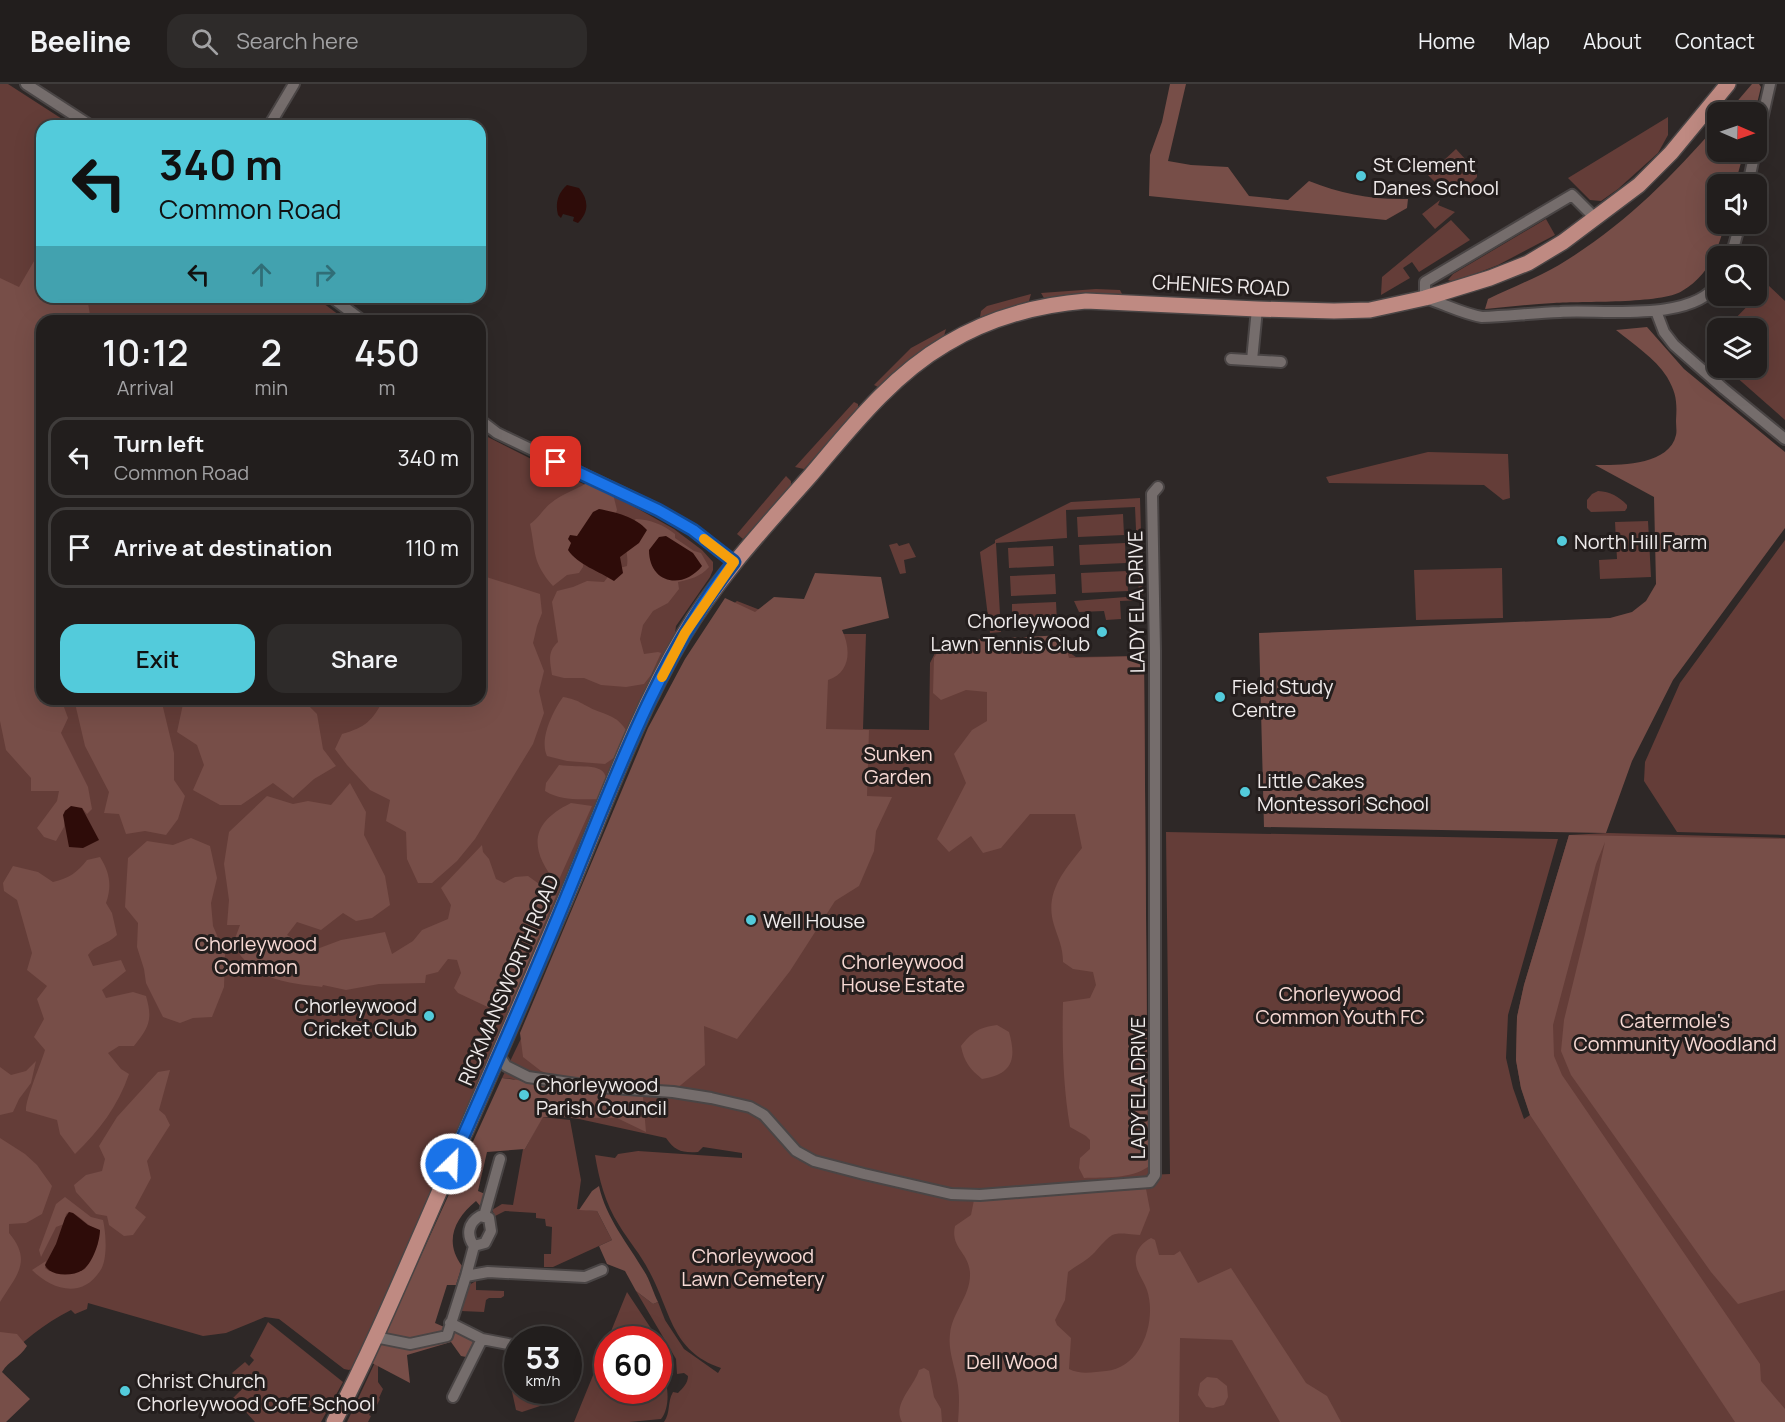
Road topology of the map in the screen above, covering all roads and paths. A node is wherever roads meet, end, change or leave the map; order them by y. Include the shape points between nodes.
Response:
1 (26, 84) edge
2 (294, 84) edge
3 (1728, 84) edge
4 (1770, 84) edge
5 (1766, 102) edge
6 (82, 120) edge
7 (273, 120) edge
8 (1595, 218) junction
9 (1707, 292) edge
10 (1425, 298) junction
11 (339, 303) edge
12 (1257, 309) junction
13 (1656, 311) junction
14 (355, 315) edge
15 (1231, 359) dead end
16 (1252, 360) junction
17 (1281, 362) dead end
18 (486, 425) edge
19 (1785, 439) edge
20 (1158, 487) dead end
21 (734, 562) junction
22 (499, 1055) junction
23 (500, 1159) dead end
24 (484, 1216) junction
25 (474, 1246) junction
26 (602, 1270) dead end
27 (466, 1276) junction
28 (450, 1323) junction
29 (375, 1338) junction
30 (482, 1339) junction
31 (504, 1343) edge
32 (453, 1397) dead end
33 (334, 1422) edge

1 - 6 street
2 - 7 street
3 - 8 main road, CHENIES ROAD via 1671,153 1639,185
4 - 5 street
8 - 10 main road, CHENIES ROAD via 1528,263
8 - 10 street via 1572,195 1425,282
9 - 13 street via 1685,306
10 - 12 main road, CHENIES ROAD via 1370,310
10 - 13 street via 1482,317
11 - 14 street
12 - 16 street
12 - 21 main road, CHENIES ROAD via 1086,301 1020,311 975,328 917,364 880,396
13 - 19 street via 1674,345
15 - 16 street
16 - 17 street
18 - 21 street via 497,434 658,510 693,530
20 - 22 street, LADY ELA DRIVE via 1152,494 1155,1175 1150,1182 980,1195 944,1193 814,1161 796,1151 764,1115 750,1107 674,1092 528,1077 506,1066
21 - 22 main road, RICKMANSWORTH ROAD via 685,633 638,723
22 - 29 main road, RICKMANSWORTH ROAD
23 - 24 street
24 - 25 street via 474,1219 469,1230
24 - 25 street via 491,1223 489,1238
25 - 27 street
26 - 27 street via 585,1277 488,1272
27 - 28 street
28 - 29 street via 447,1336 410,1344
28 - 30 street
29 - 33 main road, RICKMANSWORTH ROAD
30 - 31 street
30 - 32 street

